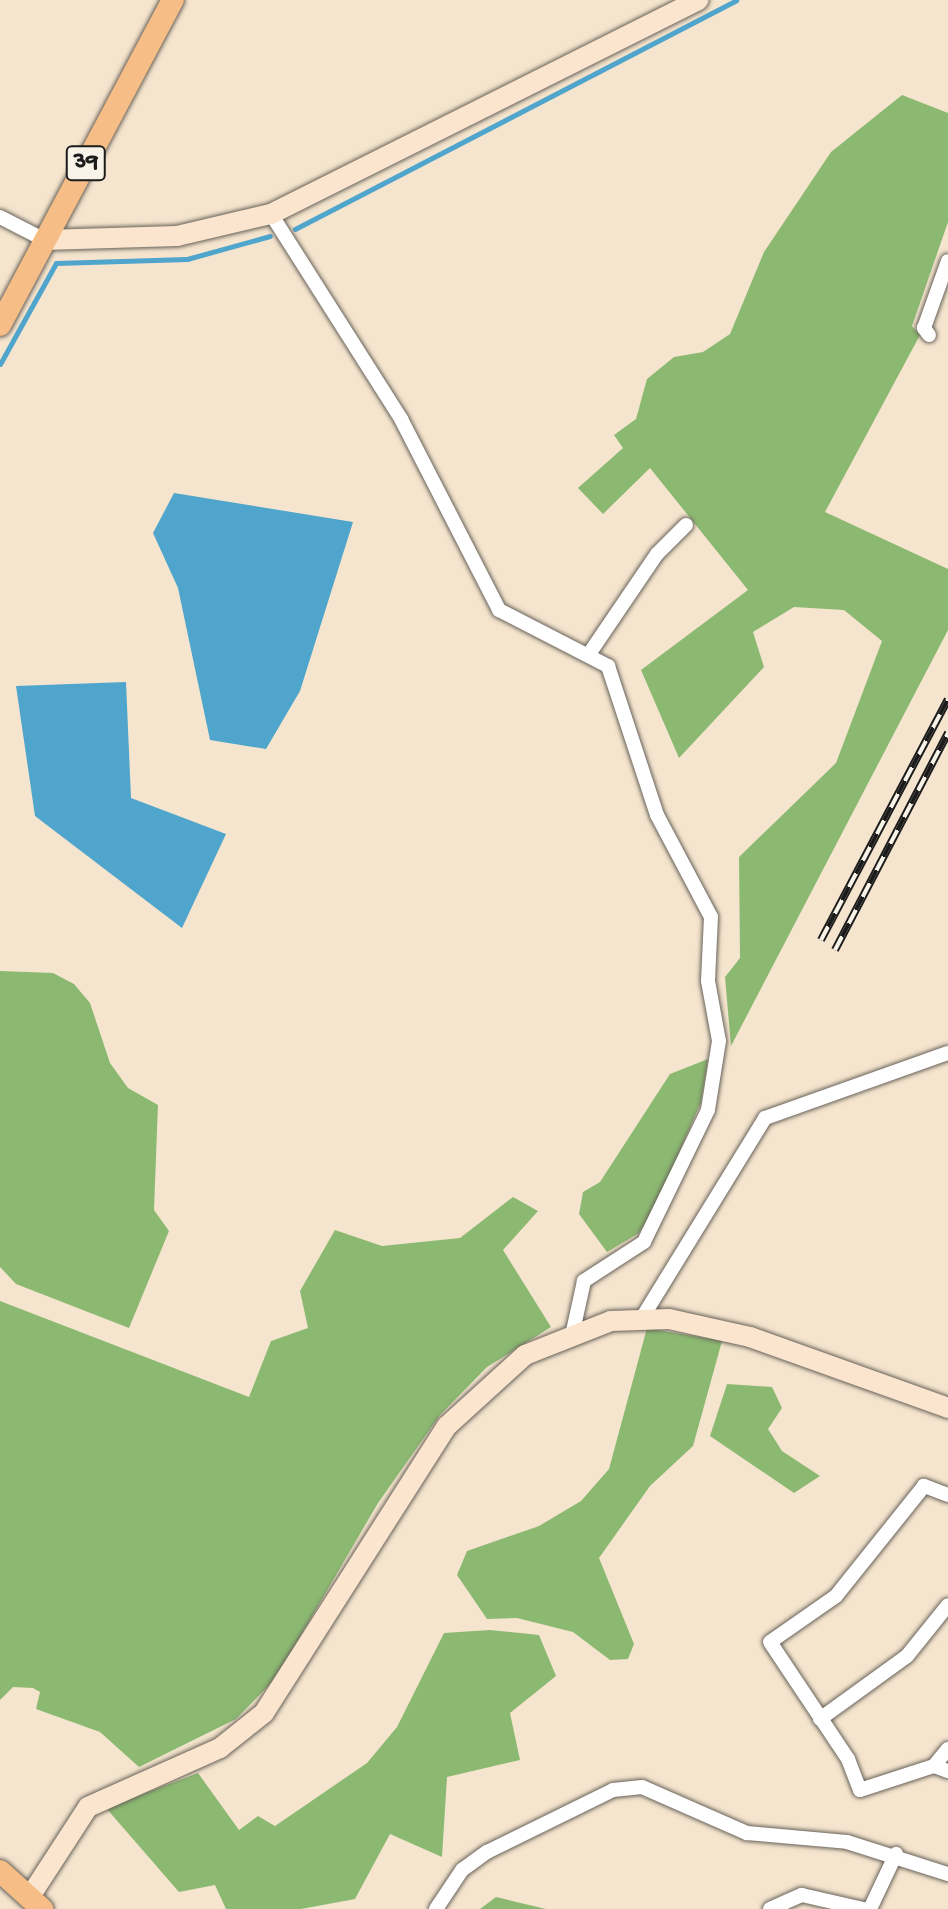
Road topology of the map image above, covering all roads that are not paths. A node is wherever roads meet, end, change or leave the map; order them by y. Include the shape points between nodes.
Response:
1 (173, 0) edge
2 (698, 0) edge
3 (271, 214) junction
4 (0, 217) edge
5 (45, 240) junction
6 (948, 261) edge
7 (0, 325) edge
8 (929, 335) dead end
9 (686, 525) dead end
10 (589, 654) junction
11 (948, 1053) edge
12 (642, 1318) junction
13 (573, 1331) junction
14 (948, 1408) edge
15 (948, 1495) edge
16 (948, 1605) edge
17 (820, 1719) junction
18 (948, 1749) edge
19 (941, 1768) edge
20 (896, 1854) junction
21 (0, 1871) edge
22 (948, 1874) edge
23 (38, 1906) edge
24 (436, 1909) edge
25 (770, 1909) edge
26 (863, 1909) edge
27 (870, 1909) edge

1 - 5 main road, 39
2 - 3 street
3 - 5 street via 177,236
3 - 10 street via 401,419 499,610
4 - 5 street
5 - 7 main road, 39
6 - 8 street via 924,328
9 - 10 street via 657,554
10 - 13 street via 608,666 657,815 703,890 711,917 708,981 719,1041 708,1110 657,1222 644,1242 584,1281
11 - 12 street via 765,1118
12 - 13 street
12 - 14 street via 750,1337
13 - 23 street via 507,1368 447,1426 264,1713 220,1748 88,1807
15 - 17 street via 924,1486 836,1596 770,1642
16 - 17 street via 907,1656
17 - 19 street via 860,1790
18 - 19 street
20 - 22 street
20 - 24 street via 747,1833 667,1794 613,1790 487,1852 462,1870
20 - 27 street
21 - 23 main road
25 - 26 street via 802,1895

